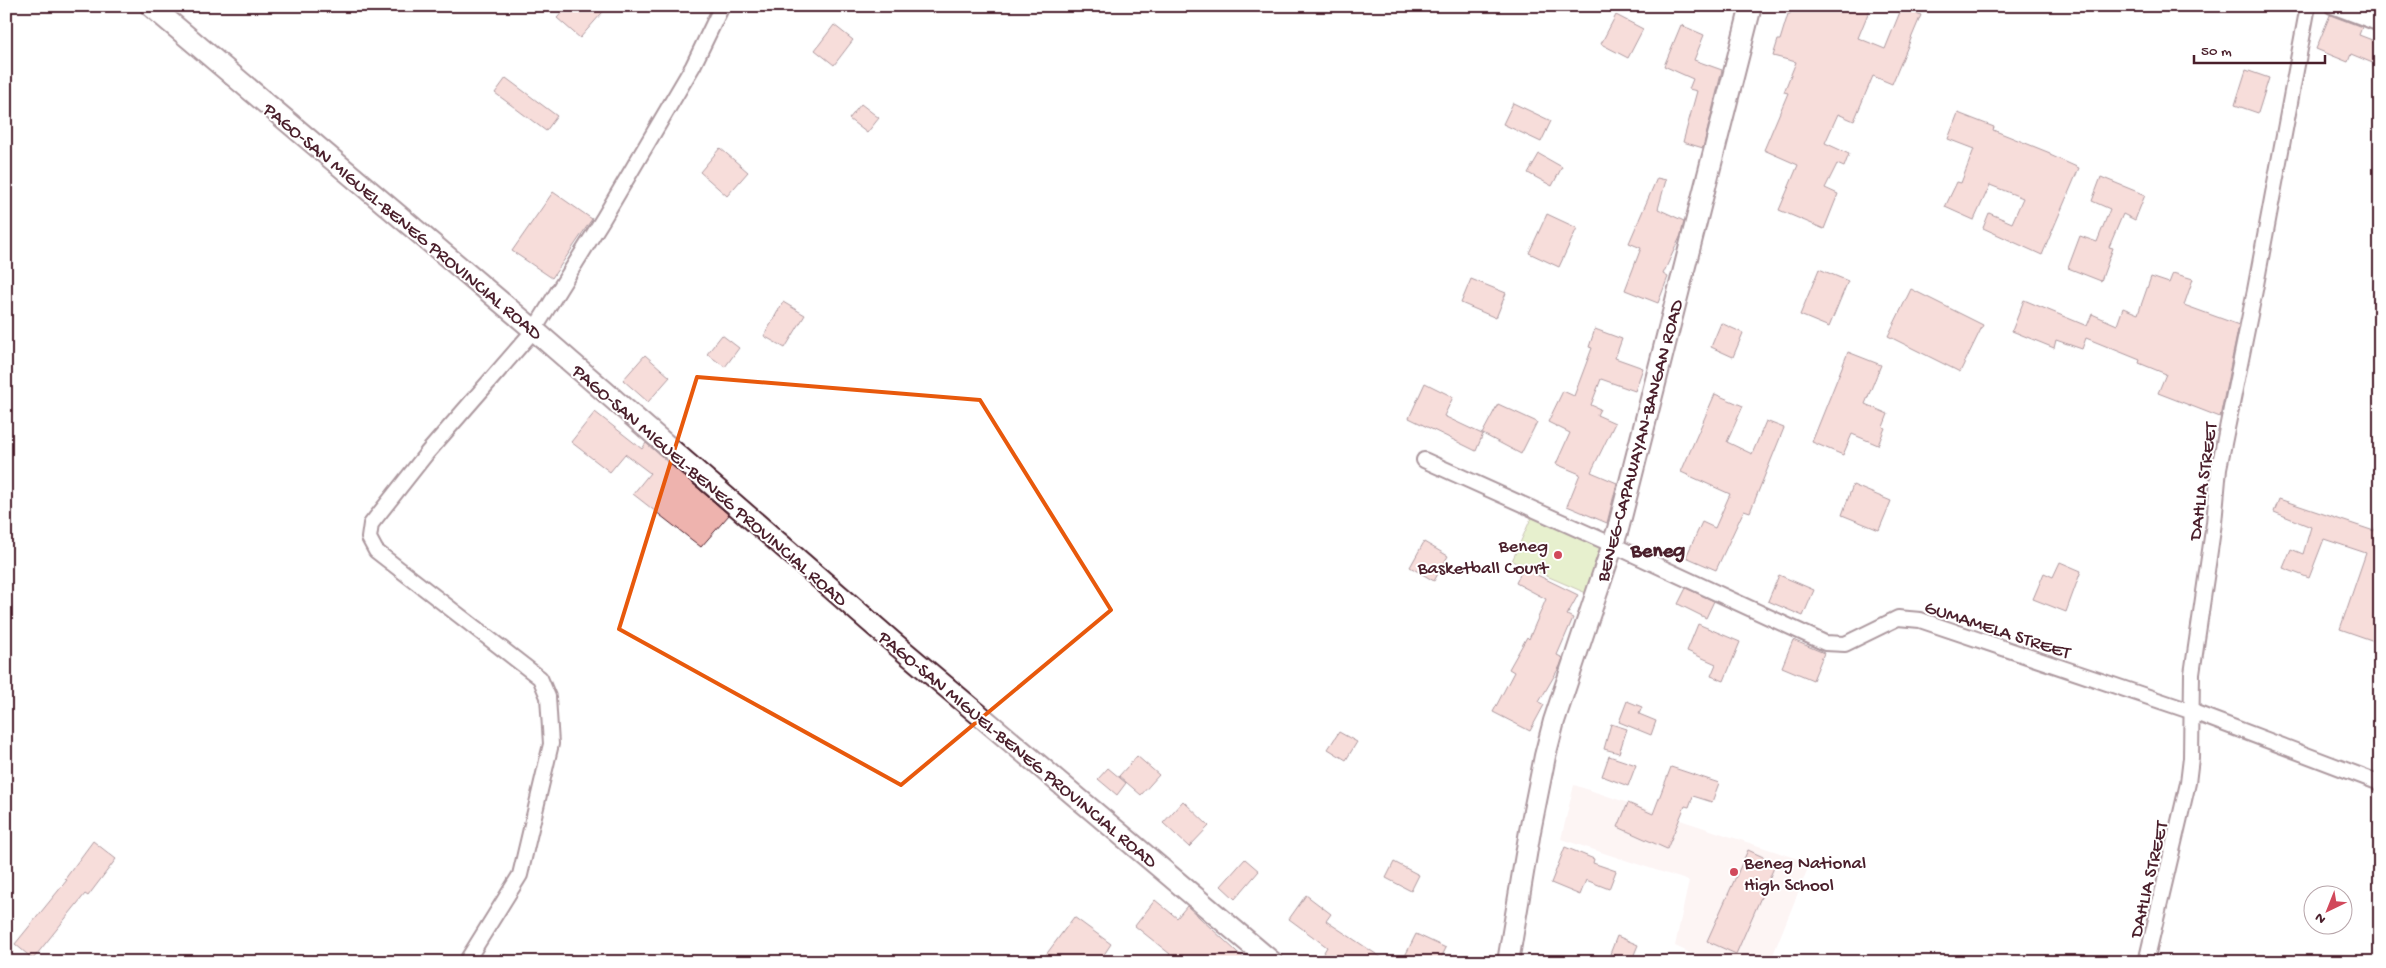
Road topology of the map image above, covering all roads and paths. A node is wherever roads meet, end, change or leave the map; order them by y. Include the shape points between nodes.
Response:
1 (151, 6) edge
2 (722, 6) edge
3 (1751, 6) edge
4 (2308, 6) edge
5 (2332, 6) edge
6 (2380, 24) edge
7 (534, 330) junction
8 (1424, 460) dead end
9 (1613, 544) junction
10 (2193, 712) junction
11 (2380, 783) edge
12 (466, 962) edge
13 (1272, 962) edge
14 (1508, 962) edge
15 (2146, 962) edge

1 - 7 main road, PAGO-SAN MIGUEL-BENEG PROVINCIAL ROAD
2 - 7 street via 693,66
3 - 9 main road, BENEG-CAPAWAYAN-BANGAN ROAD
4 - 10 street, DAHLIA STREET via 2256,290 2219,468 2192,674
5 - 6 street
7 - 12 street via 427,453 371,524 369,538 376,551 540,678 548,697 550,744 520,875
7 - 13 main road, PAGO-SAN MIGUEL-BENEG PROVINCIAL ROAD via 893,642
8 - 9 street, GUMAMELA STREET
9 - 10 street, GUMAMELA STREET via 1825,644 1845,644 1898,618 1920,620
9 - 14 main road, BENEG-CAPAWAYAN-BANGAN ROAD via 1545,756
10 - 11 street, GUMAMELA STREET
10 - 15 street, DAHLIA STREET via 2188,783

